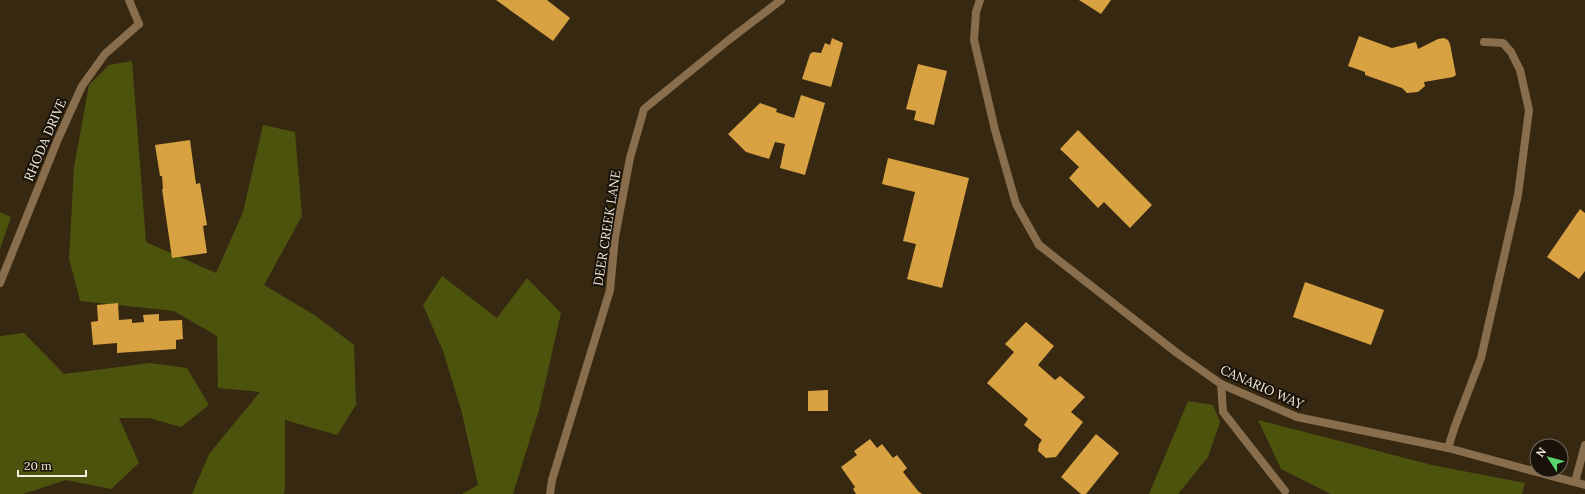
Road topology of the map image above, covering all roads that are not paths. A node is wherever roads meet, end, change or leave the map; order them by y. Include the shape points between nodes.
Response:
1 (129, 0) edge
2 (781, 0) edge
3 (980, 0) edge
4 (1484, 42) dead end
5 (0, 283) edge
6 (1221, 384) junction
7 (1585, 445) edge
8 (1448, 448) junction
9 (1575, 482) junction
10 (1585, 485) edge
11 (1285, 491) dead end
12 (550, 494) edge

1 - 5 street, RHODA DRIVE via 139,24 106,54 82,86 58,138
2 - 12 street, DEER CREEK LANE via 644,109 630,158 615,237 610,290 552,480
3 - 6 street, CANARIO WAY via 976,12 974,40 995,130 1016,204 1039,245 1177,353
4 - 8 street via 1503,43 1511,52 1520,70 1529,110 1518,195 1482,358
6 - 8 street, CANARIO WAY via 1297,417
6 - 11 street via 1223,412
7 - 9 street
8 - 9 street, CANARIO WAY
9 - 10 street, CANARIO WAY

